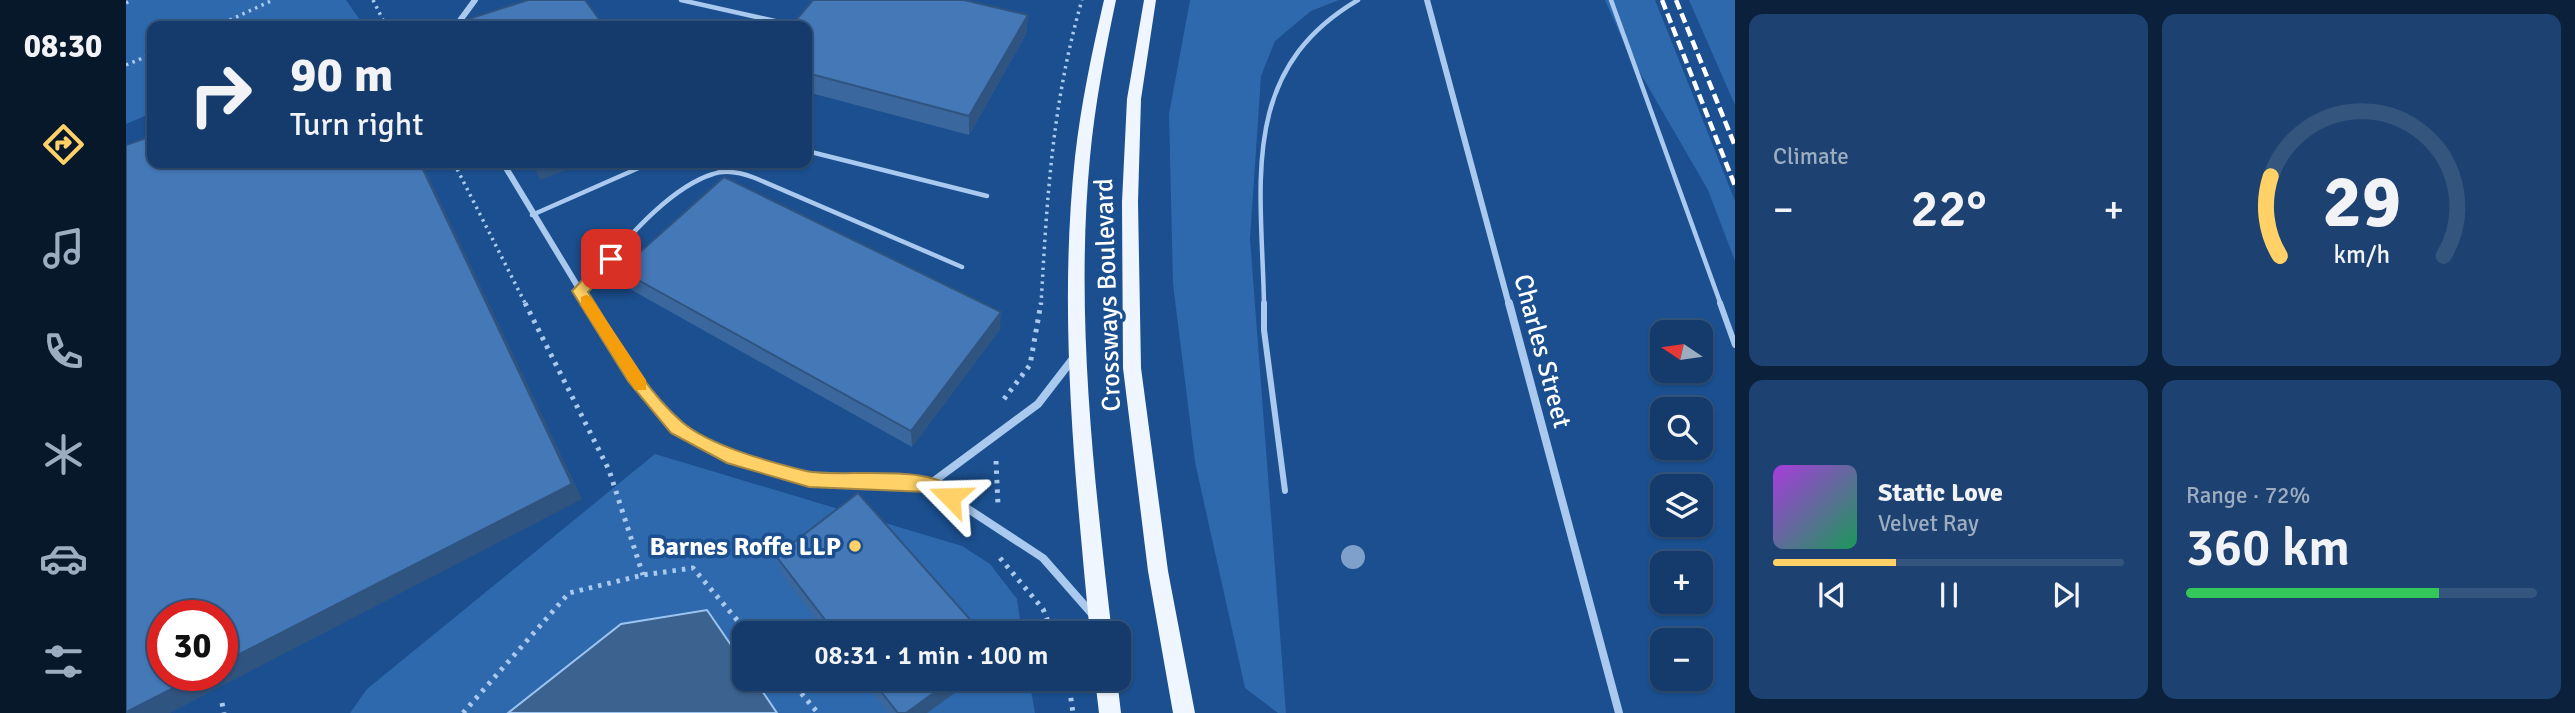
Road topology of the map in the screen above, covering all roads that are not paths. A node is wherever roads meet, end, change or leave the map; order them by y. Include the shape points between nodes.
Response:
1 (475, 0) edge
2 (681, 0) edge
3 (1110, 0) edge
4 (1150, 0) edge
5 (1358, 0) edge
6 (1427, 0) edge
7 (1611, 0) edge
8 (804, 18) edge
9 (460, 21) edge
10 (775, 21) edge
11 (801, 21) edge
12 (812, 151) edge
13 (506, 168) edge
14 (639, 168) edge
15 (987, 196) dead end
16 (532, 215) junction
17 (962, 267) dead end
18 (580, 291) junction
19 (1735, 345) edge
20 (1077, 353) junction
21 (930, 484) junction
22 (1285, 491) dead end
23 (1095, 621) edge
24 (1100, 621) edge
25 (1107, 691) edge
26 (1110, 713) edge
27 (1184, 713) edge
28 (1619, 713) edge

1 - 9 street
2 - 10 lane
3 - 20 main road, Crossways Boulevard via 1090,95 1078,187
4 - 27 main road, Crossways Boulevard via 1133,111 1132,368 1158,571
5 - 22 lane via 1311,34 1286,64 1261,146 1264,330
6 - 28 street, Charles Street
7 - 19 lane
8 - 11 lane
12 - 15 lane
13 - 16 street
14 - 16 lane
16 - 18 street
17 - 18 lane via 757,178 727,172 712,173 682,190
18 - 21 street via 633,377 677,428 733,458 809,480
20 - 21 street via 1038,404
20 - 24 main road, Crossways Boulevard
21 - 23 street via 1043,558
25 - 26 main road

